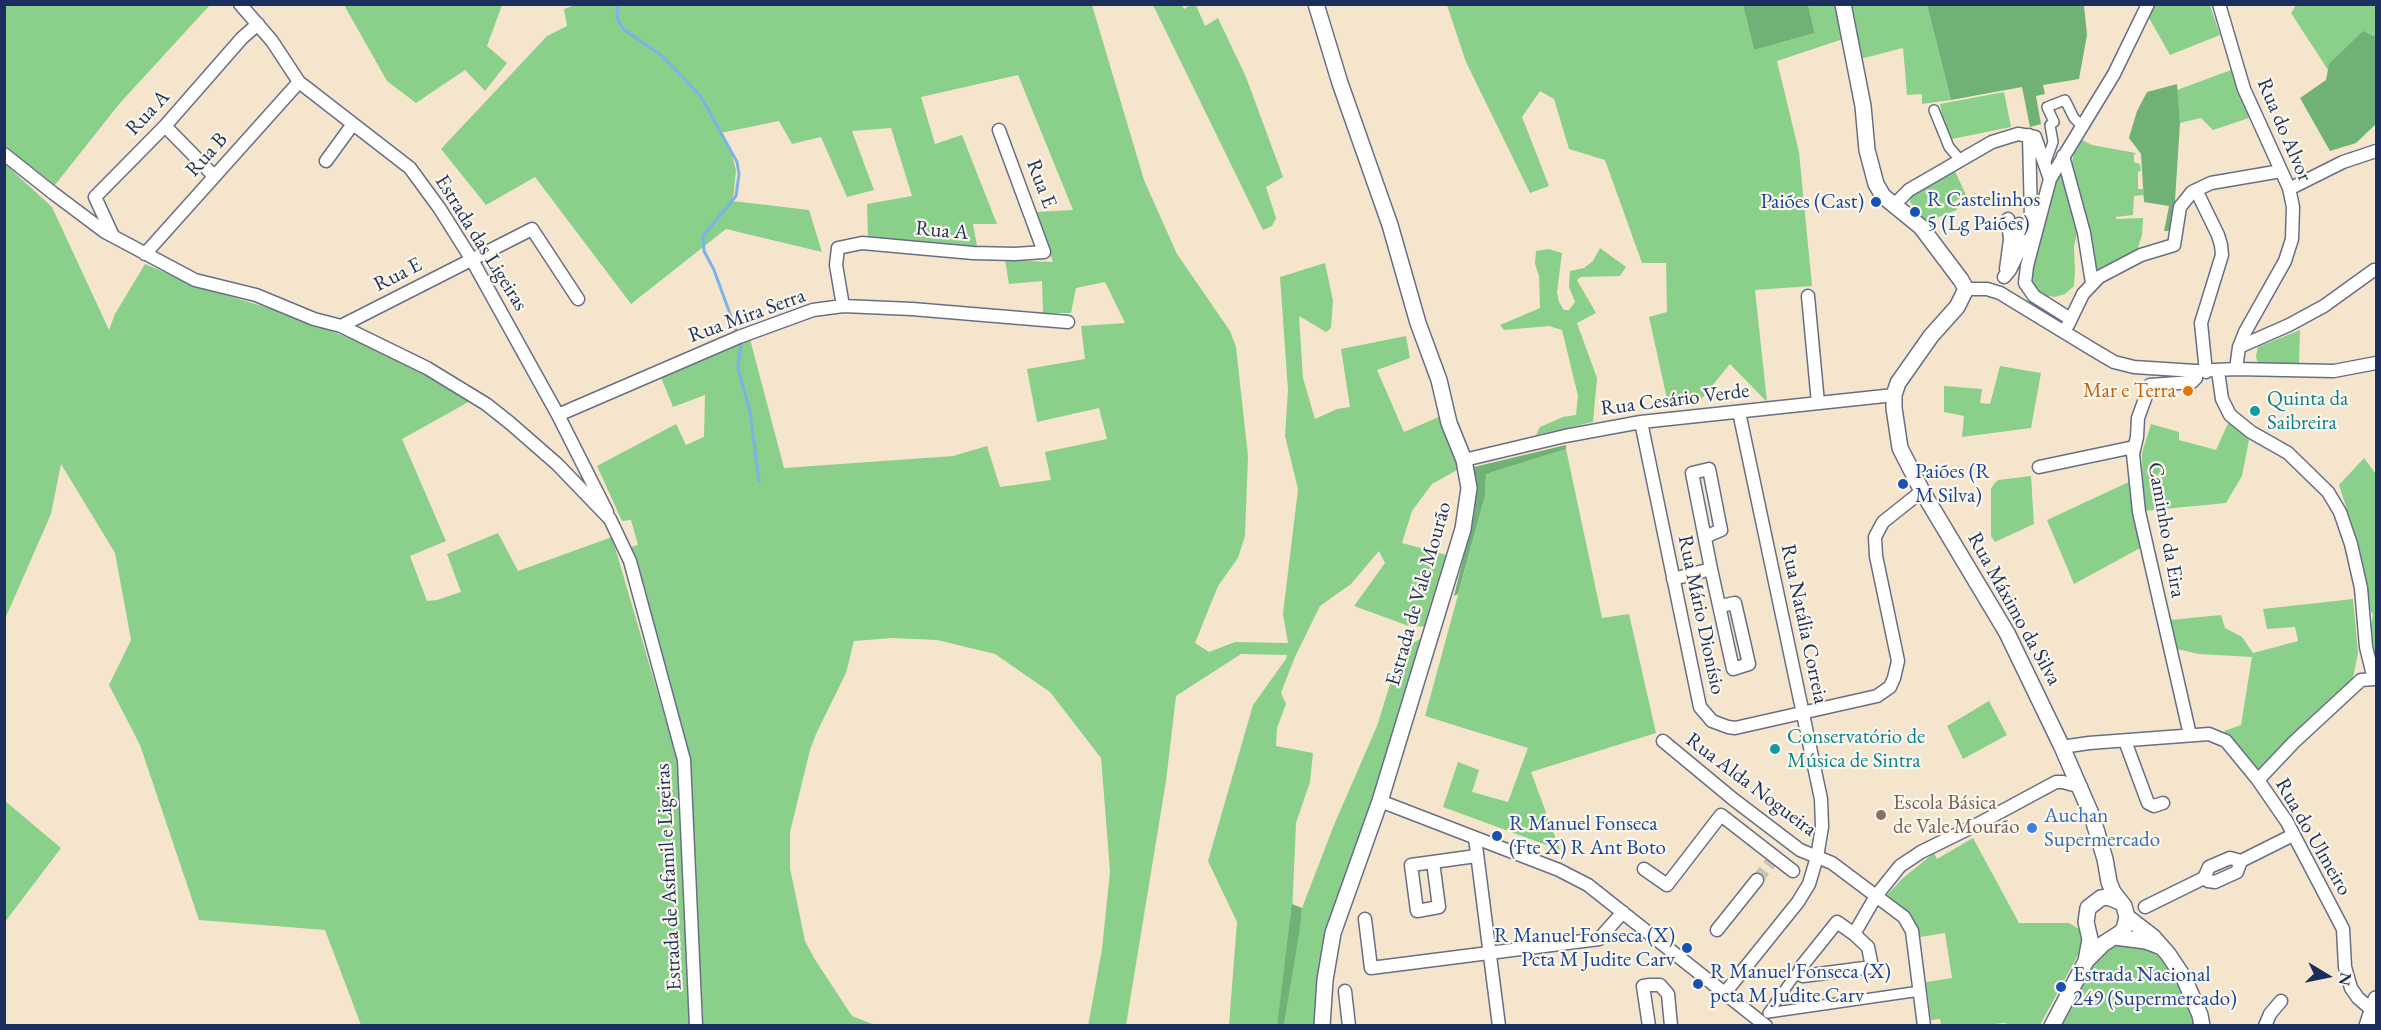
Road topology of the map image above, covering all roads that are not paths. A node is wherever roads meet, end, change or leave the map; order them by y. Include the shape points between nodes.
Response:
1 (240, 4) edge
2 (1316, 4) edge
3 (1843, 4) edge
4 (2148, 4) edge
5 (2219, 4) edge
6 (258, 24) junction
7 (299, 82) junction
8 (1934, 110) dead end
9 (353, 124) junction
10 (165, 126) junction
11 (2082, 126) junction
12 (999, 130) dead end
13 (2029, 135) junction
14 (2376, 151) edge
15 (4, 154) edge
16 (2063, 156) junction
17 (1962, 160) junction
18 (326, 161) dead end
19 (2044, 164) junction
20 (2281, 171) junction
21 (214, 176) junction
22 (2050, 179) junction
23 (2289, 189) junction
24 (2196, 190) junction
25 (1894, 205) junction
26 (113, 236) junction
27 (1044, 252) joint
28 (2019, 252) junction
29 (145, 254) junction
30 (472, 260) junction
31 (2374, 270) dead end
32 (2004, 277) junction
33 (2092, 283) junction
34 (1966, 289) junction
35 (2000, 293) junction
36 (1808, 296) dead end
37 (578, 299) dead end
38 (843, 306) junction
39 (2069, 318) junction
40 (1068, 322) dead end
41 (341, 326) junction
42 (2066, 333) junction
43 (2239, 347) junction
44 (2376, 363) edge
45 (2236, 369) junction
46 (2206, 371) junction
47 (1894, 395) junction
48 (1818, 403) junction
49 (1739, 412) junction
50 (558, 415) junction
51 (1641, 422) junction
52 (2134, 447) junction
53 (1464, 459) junction
54 (2039, 466) dead end
55 (1922, 491) junction
56 (610, 519) junction
57 (1705, 537) junction
58 (1711, 569) junction
59 (1673, 579) junction
60 (1720, 606) junction
61 (2376, 680) edge
62 (1803, 712) junction
63 (2190, 735) junction
64 (1663, 741) dead end
65 (2125, 741) junction
66 (2062, 747) junction
67 (2258, 780) junction
68 (2080, 788) junction
69 (1380, 801) junction
70 (2163, 802) dead end
71 (1767, 825) junction
72 (2097, 830) junction
73 (2293, 835) junction
74 (1475, 838) junction
75 (1755, 842) junction
76 (1476, 856) junction
77 (1817, 857) junction
78 (1433, 862) dead end
79 (1644, 869) dead end
80 (1793, 872) dead end
81 (1757, 880) tunnel mouth
82 (1876, 896) junction
83 (2094, 901) junction
84 (2120, 902) junction
85 (2145, 907) dead end
86 (1623, 912) junction
87 (2127, 917) junction
88 (1365, 919) dead end
89 (2089, 928) junction
90 (1717, 930) dead end
91 (1854, 934) junction
92 (2113, 937) junction
93 (2164, 948) junction
94 (1489, 953) junction
95 (2086, 961) junction
96 (1801, 967) junction
97 (1345, 991) dead end
98 (1920, 991) junction
99 (1724, 994) junction
100 (2281, 1001) dead end
101 (2371, 1013) edge
102 (1767, 1019) edge
103 (2052, 1025) edge
104 (696, 1026) edge
105 (1322, 1026) edge
106 (1349, 1026) edge
107 (1499, 1026) edge
108 (1648, 1026) edge
109 (1671, 1026) edge
110 (1924, 1026) edge
111 (2202, 1026) edge
112 (2265, 1026) edge

1 - 6 street, Estrada das Ligeiras
2 - 53 street, Estrada de Vale Mourão via 1390,225 1449,423
3 - 25 street via 1872,172 1883,196
4 - 11 street via 2114,75
5 - 20 street, Rua do Alvor via 2244,89
6 - 7 street, Estrada das Ligeiras
6 - 10 street, Rua A
7 - 9 street, Estrada das Ligeiras
7 - 21 street, Rua B
8 - 17 street via 1949,147
9 - 18 street
9 - 30 street, Estrada das Ligeiras via 411,168
10 - 21 street
10 - 26 street, Rua A via 95,197
11 - 16 street
11 - 19 street via 2065,100 2047,107 2054,122 2050,125 2053,142
12 - 27 street, Rua E
13 - 17 street via 2018,134 1992,142
13 - 19 street via 2035,137
13 - 28 street via 2031,218
14 - 23 street via 2343,162
15 - 26 street, Estrada de Asfamil e Ligeiras
16 - 22 street
16 - 33 street via 2084,233
17 - 25 street via 1909,190
19 - 22 street
20 - 23 street, Rua do Alvor
20 - 24 street via 2211,183
21 - 29 street, Rua B
22 - 39 street via 2025,283 2034,296
23 - 43 street, Rua do Alvor via 2292,239
24 - 33 street via 2180,207 2174,245 2141,255
24 - 46 street via 2218,235 2222,255 2201,323
25 - 34 street via 1921,227
26 - 29 street, Estrada de Asfamil e Ligeiras
27 - 38 street, Rua A via 973,253 862,243 838,248 836,265
28 - 32 street
28 - 32 street via 2013,221
29 - 41 street, Estrada de Asfamil e Ligeiras via 195,280 256,295
30 - 37 street, Rua E via 532,229
30 - 41 street, Rua E
30 - 50 street, Estrada das Ligeiras
31 - 43 street via 2324,306
32 - 35 street
33 - 39 street
34 - 35 street
34 - 47 street via 1957,307 1903,374
35 - 42 street
36 - 48 street
38 - 40 street, Rua Mira Serra
38 - 50 street, Rua Mira Serra via 782,320
39 - 42 street
41 - 56 street, Estrada de Asfamil e Ligeiras via 426,368 486,404 557,464
42 - 46 street via 2114,362 2134,367
43 - 45 street, Rua do Alvor
44 - 45 street via 2334,371
45 - 46 street
46 - 52 street, Caminho da Eira via 2192,381 2150,385 2138,418
46 - 61 street via 2230,415 2288,453 2328,492 2340,512 2361,588 2366,647
47 - 48 street, Rua Cesário Verde
47 - 55 street, Rua Máximo da Silva via 1900,448
48 - 49 street, Rua Cesário Verde
49 - 51 street, Rua Cesário Verde
49 - 62 street, Rua Natália Correia
50 - 56 street, Estrada das Ligeiras
51 - 53 street, Rua Cesário Verde
51 - 59 street, Rua Mário Dionísio
52 - 54 street
52 - 63 street, Caminho da Eira via 2139,512
53 - 69 street, Estrada de Vale Mourão via 1469,488 1466,513
55 - 62 street, Rua Mário Dionísio via 1883,522 1875,537 1898,661 1890,687 1877,696
55 - 66 street, Rua Máximo da Silva via 2007,633
56 - 104 street, Estrada de Asfamil e Ligeiras via 630,561 684,760
57 - 57 street via 1692,473 1709,469 1721,530
57 - 58 street
58 - 59 street
58 - 60 street
59 - 62 street, Rua Mário Dionísio via 1700,708 1707,717 1719,725 1735,728
60 - 60 street via 1733,669 1749,664 1735,603
61 - 67 street via 2361,680
62 - 77 street, Rua Natália Correia via 1821,799
63 - 65 street, Rua do Ulmeiro
63 - 67 street, Rua do Ulmeiro via 2221,737
64 - 71 street, Rua Alda Nogueira
65 - 66 street, Rua do Ulmeiro
65 - 70 street via 2148,803 2154,806
66 - 68 street, Rua Máximo da Silva
67 - 73 street, Rua do Ulmeiro
68 - 72 street, Rua Máximo da Silva
68 - 82 street via 2056,782 1921,852 1900,866
69 - 74 street
69 - 105 street, Estrada de Vale Mourão via 1333,933
71 - 75 street
71 - 77 street, Rua Alda Nogueira via 1800,850
72 - 83 street, Rua Máximo da Silva via 2101,877
72 - 84 street, Rua Máximo da Silva via 2109,882
73 - 85 street via 2241,861 2237,872 2215,882 2204,878
73 - 101 street, Rua do Ulmeiro via 2343,929 2345,967 2351,988
74 - 76 street
74 - 86 street via 1579,880
75 - 79 street via 1721,815 1667,885
75 - 80 street
76 - 78 street
76 - 94 street
77 - 82 street, Rua Alda Nogueira via 1832,863
77 - 99 street, Rua Natália Correia via 1809,884 1798,902
81 - 90 street
82 - 91 street
82 - 98 street, Rua Alda Nogueira via 1910,925
83 - 84 street via 2108,897
83 - 89 street via 2086,915
84 - 87 street
86 - 94 street via 1599,939
86 - 99 street
87 - 92 street via 2124,929
87 - 93 street
88 - 94 street via 1371,968
89 - 92 street via 2098,937
89 - 95 street
91 - 96 street via 1837,922
91 - 96 street via 1868,947 1872,967 1803,976
92 - 93 street via 2146,941
92 - 95 street
93 - 111 street via 2184,978
94 - 107 street
95 - 103 street
96 - 102 street
97 - 106 street
98 - 102 street
98 - 110 street, Rua Alda Nogueira
99 - 102 street
100 - 112 street
108 - 109 street via 1643,987 1650,984 1660,985 1668,994

